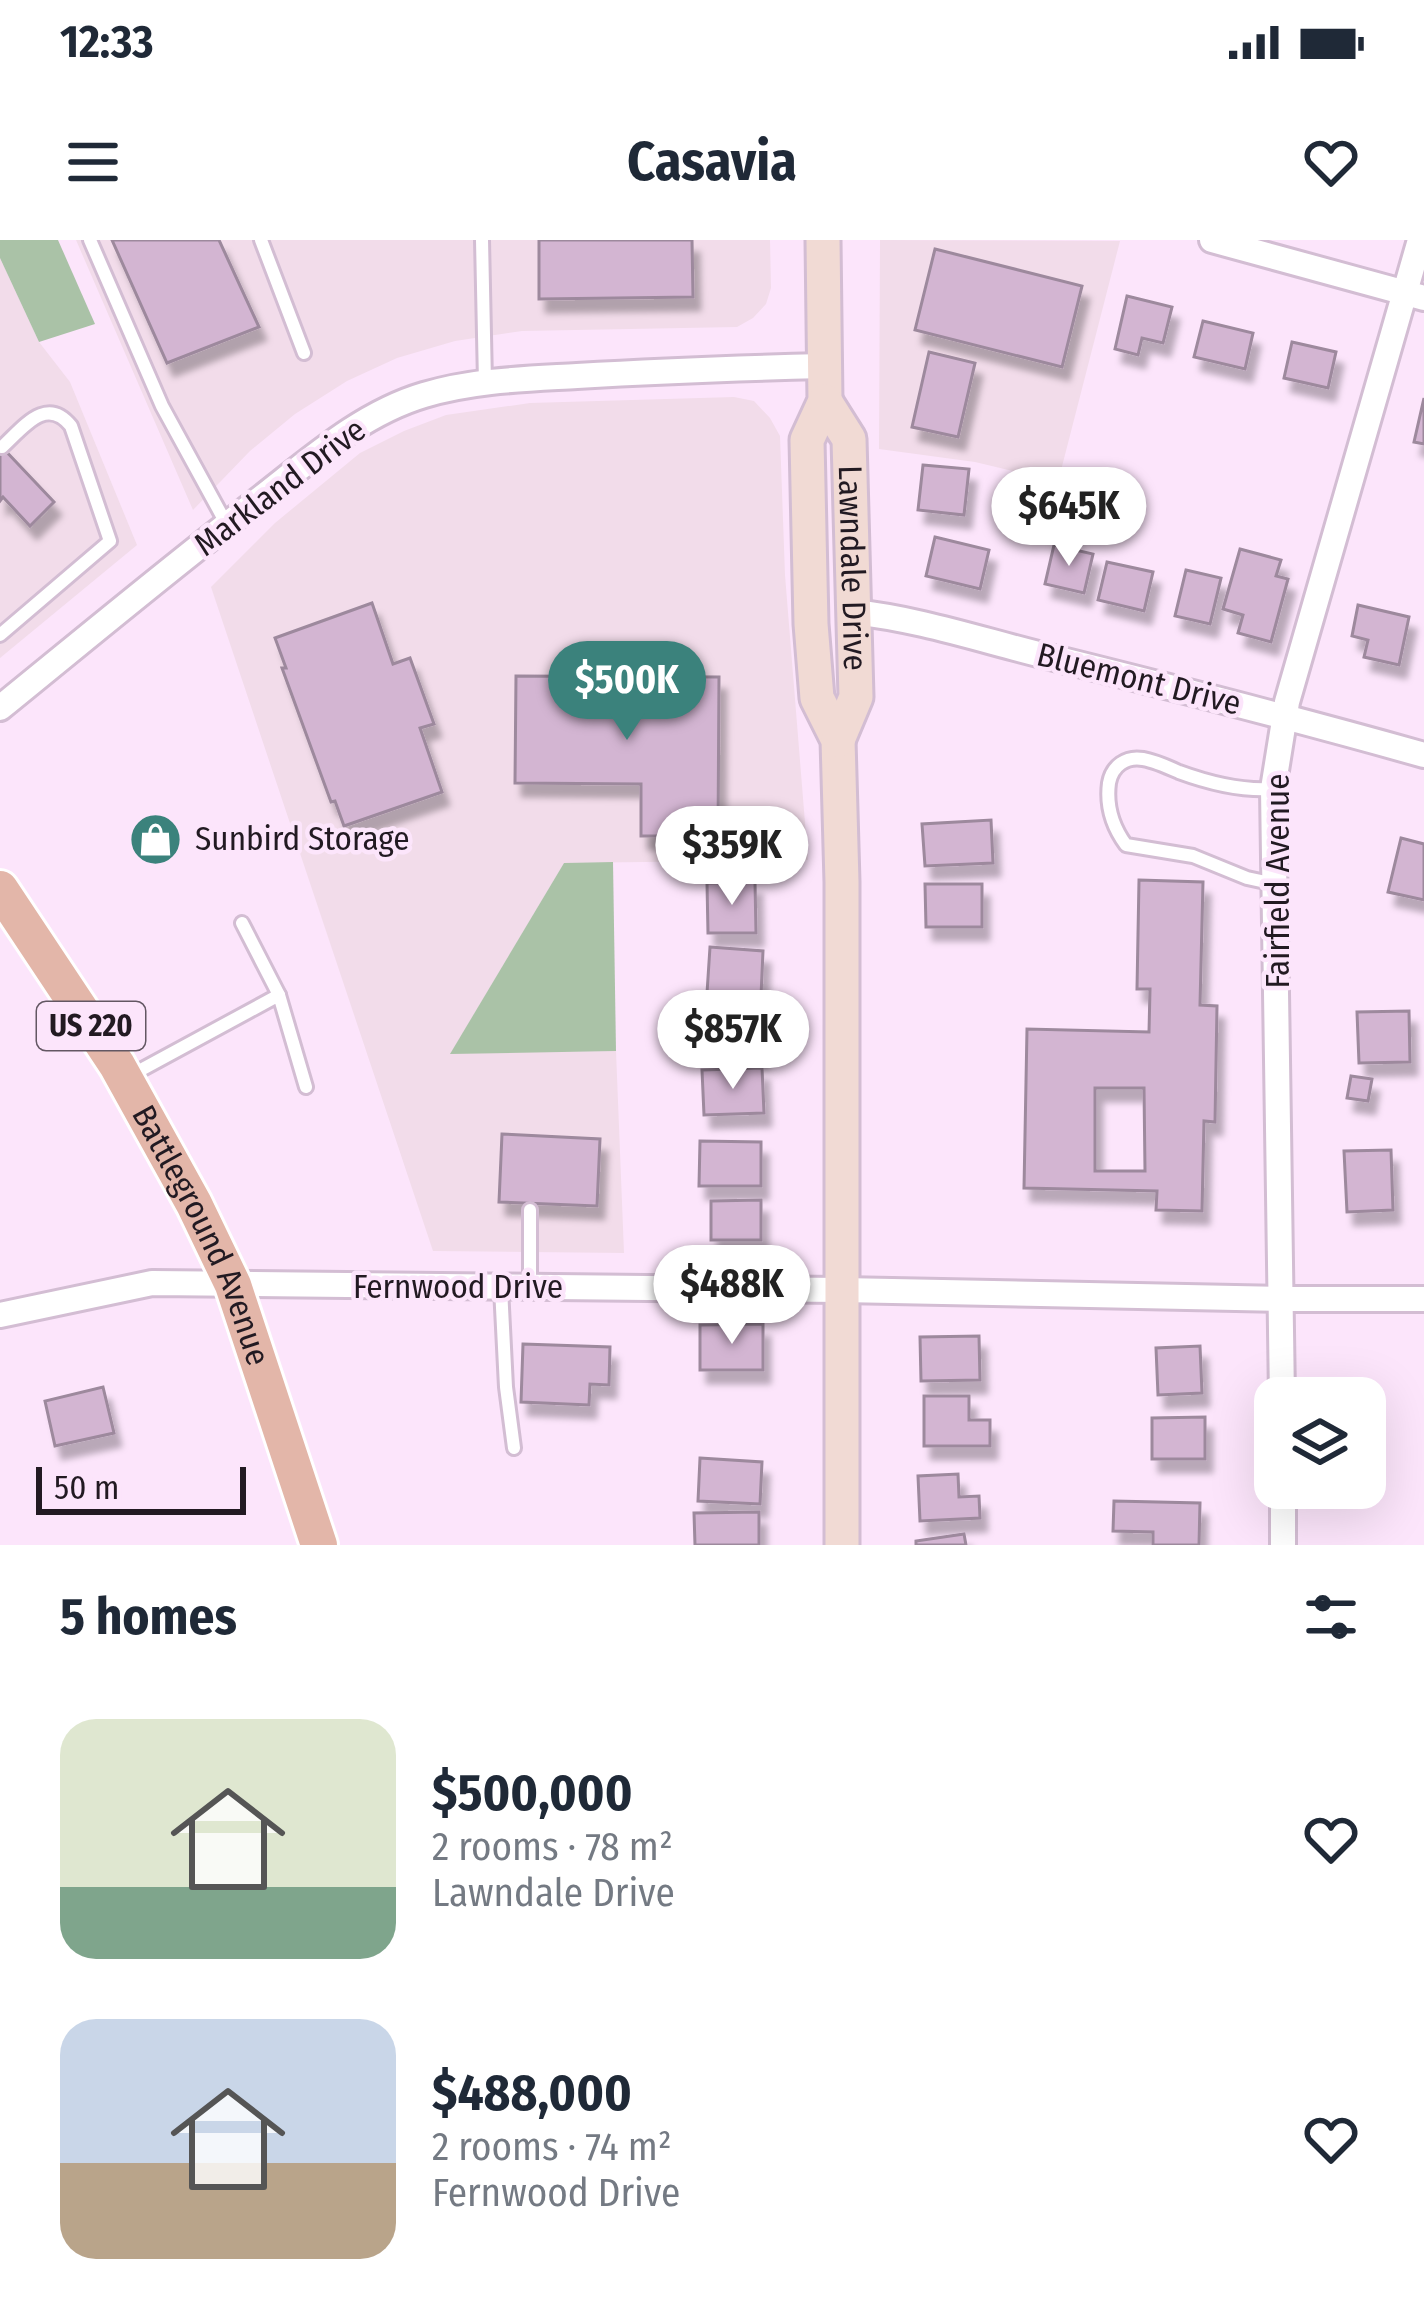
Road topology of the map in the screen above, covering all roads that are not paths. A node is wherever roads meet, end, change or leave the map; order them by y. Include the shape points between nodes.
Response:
1 (90, 240) edge
2 (261, 240) edge
3 (482, 240) edge
4 (823, 240) edge
5 (1212, 240) edge
6 (1420, 240) edge
7 (1415, 296) edge
8 (304, 353) dead end
9 (824, 366) junction
10 (485, 383) junction
11 (825, 401) junction
12 (2, 447) edge
13 (227, 525) junction
14 (853, 612) junction
15 (0, 635) edge
16 (0, 708) edge
17 (1285, 716) junction
18 (838, 740) junction
19 (1424, 755) edge
20 (1273, 789) junction
21 (1275, 884) junction
22 (0, 889) edge
23 (242, 923) dead end
24 (279, 994) junction
25 (125, 1078) junction
26 (306, 1087) dead end
27 (530, 1210) dead end
28 (232, 1285) junction
29 (500, 1288) junction
30 (530, 1288) junction
31 (842, 1290) junction
32 (1282, 1299) junction
33 (1424, 1299) edge
34 (0, 1316) edge
35 (1282, 1377) edge
36 (514, 1448) dead end
37 (1283, 1509) edge
38 (319, 1545) edge
39 (842, 1545) edge
40 (1283, 1545) edge

1 - 13 lane via 162,406
2 - 8 lane
3 - 10 lane
4 - 9 main road, Lawndale Drive
5 - 7 street
6 - 7 street, Fairfield Avenue
7 - 17 street, Fairfield Avenue
9 - 10 street, Markland Drive
9 - 11 main road, Lawndale Drive
10 - 13 street, Markland Drive via 420,396 366,419
11 - 14 main road, Lawndale Drive via 849,439
11 - 18 main road, Lawndale Drive via 807,440 812,624 817,698
12 - 15 lane via 36,416 62,415 110,541
13 - 16 street, Markland Drive
14 - 17 street, Bluemont Drive via 899,616
14 - 18 main road, Lawndale Drive via 856,697
17 - 19 street, Bluemont Drive
17 - 20 street, Fairfield Avenue
18 - 31 main road, Lawndale Drive
20 - 21 street, Fairfield Avenue
20 - 21 lane via 1247,790 1139,757 1118,763 1107,800 1126,845 1193,856
21 - 32 street, Fairfield Avenue
22 - 25 main road, Battleground Avenue / US 220
23 - 24 lane
24 - 25 lane
24 - 26 lane
25 - 28 main road, Battleground Avenue / US 220
27 - 30 lane
28 - 29 street, Fernwood Drive
28 - 34 street, Fernwood Drive via 152,1283
28 - 38 main road, Battleground Avenue / US 220
29 - 30 street, Fernwood Drive
29 - 36 lane
30 - 31 street, Fernwood Drive
31 - 32 street, Fernwood Drive
31 - 39 main road, Lawndale Drive
32 - 33 street, Fernwood Drive
32 - 35 street, Fairfield Avenue
37 - 40 street

